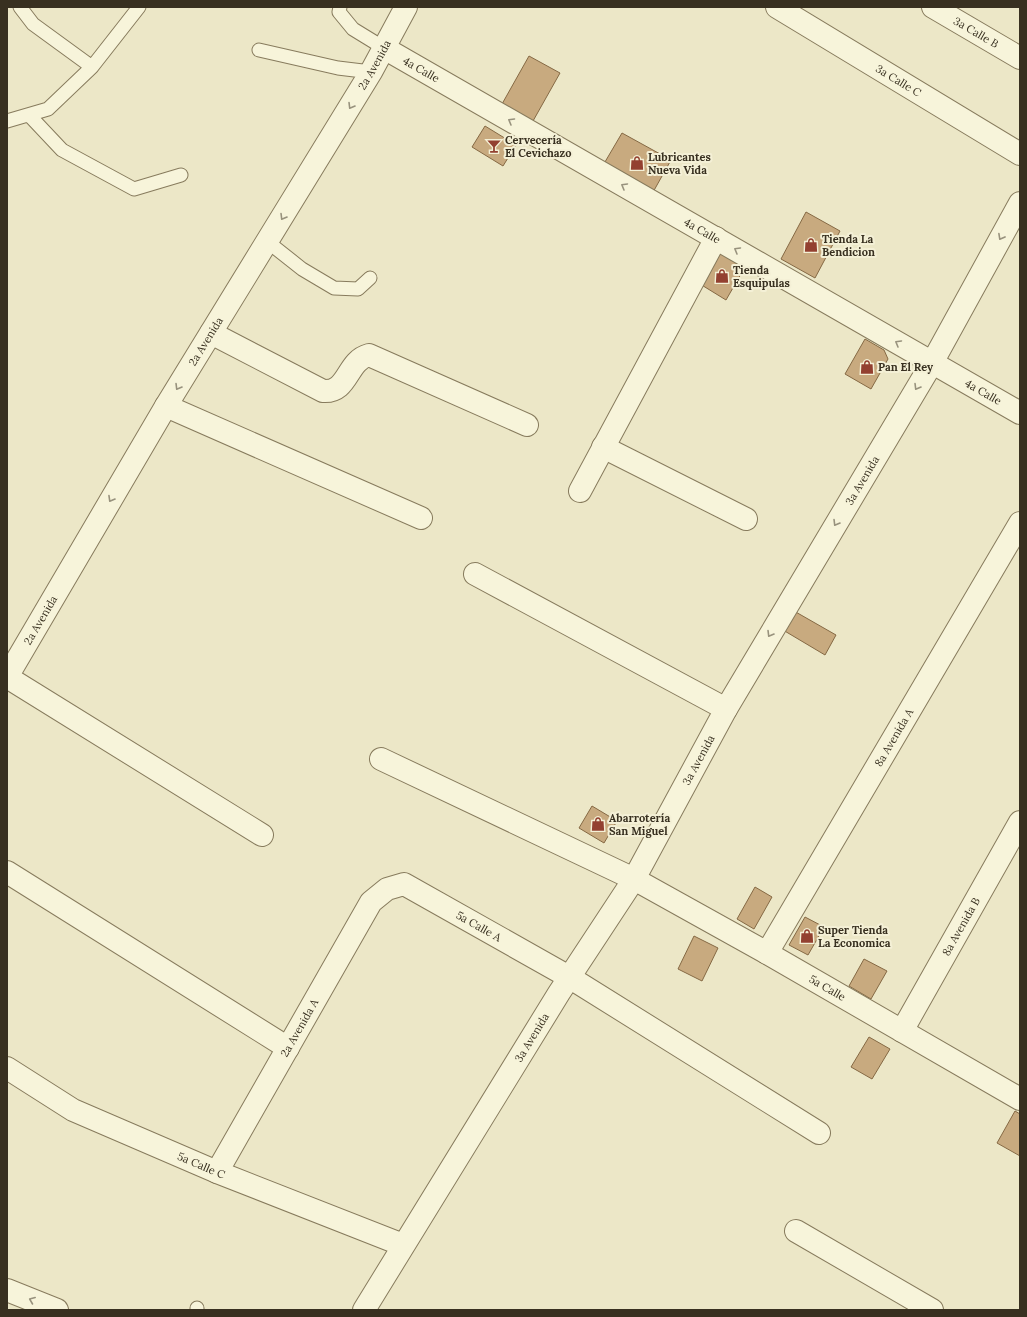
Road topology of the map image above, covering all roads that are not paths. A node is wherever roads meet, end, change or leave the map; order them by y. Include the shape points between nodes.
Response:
1 (20, 7) edge
2 (139, 7) edge
3 (340, 7) edge
4 (406, 7) edge
5 (777, 7) edge
6 (933, 7) edge
7 (384, 48) junction
8 (259, 50) dead end
9 (1020, 58) edge
10 (92, 67) junction
11 (371, 72) junction
12 (29, 115) junction
13 (7, 121) edge
14 (1020, 154) edge
15 (181, 175) dead end
16 (1020, 203) edge
17 (716, 238) junction
18 (268, 242) junction
19 (370, 278) dead end
20 (210, 333) junction
21 (932, 363) junction
22 (166, 406) junction
23 (1020, 413) edge
24 (528, 425) dead end
25 (604, 447) junction
26 (580, 491) dead end
27 (421, 518) dead end
28 (746, 519) dead end
29 (1020, 523) edge
30 (475, 574) dead end
31 (7, 677) edge
32 (726, 709) junction
33 (381, 759) dead end
34 (1020, 822) edge
35 (262, 835) dead end
36 (7, 872) edge
37 (634, 879) junction
38 (387, 889) joint
39 (767, 953) junction
40 (570, 977) junction
41 (902, 1031) junction
42 (288, 1048) junction
43 (7, 1068) edge
44 (1020, 1099) edge
45 (819, 1133) dead end
46 (217, 1172) junction
47 (796, 1231) dead end
48 (403, 1245) junction
49 (7, 1290) edge
50 (57, 1310) edge
51 (364, 1310) edge
52 (932, 1310) edge

1 - 10 lane via 33,24
2 - 10 lane
3 - 7 lane via 339,12 353,29
4 - 7 street, 2a Avenida
5 - 14 street, 3a Calle C
6 - 9 street, 3a Calle B
7 - 11 street, 2a Avenida
17 -> 7 street, 4a Calle
8 - 11 lane via 338,68
10 - 12 lane via 48,109
11 -> 18 street, 2a Avenida
12 - 13 lane
12 - 15 lane via 62,150 134,189
16 -> 21 street, 3a Avenida
21 -> 17 street, 4a Calle
17 - 25 street
18 - 19 lane via 334,288 358,289
18 - 20 street, 2a Avenida
20 -> 22 street, 2a Avenida
20 - 24 street via 323,391 337,389 358,361 369,355
21 - 23 street, 4a Calle
21 -> 32 street, 3a Avenida
22 - 27 street
22 -> 31 street, 2a Avenida
25 - 26 street
25 - 28 street
29 - 39 street, 8a Avenida A
30 - 32 street
31 - 35 street
32 - 37 street, 3a Avenida
33 - 37 street, 5a Calle
34 - 41 street, 8a Avenida B
36 - 42 street
37 - 39 street, 5a Calle
37 - 40 street, 3a Avenida
38 - 40 street, 5a Calle A via 404,884
38 - 42 street, 2a Avenida A via 371,902
39 - 41 street, 5a Calle
40 - 45 street, 5a Calle A
40 - 48 street, 3a Avenida
41 - 44 street, 5a Calle
42 - 46 street, 2a Avenida A
43 - 46 street, 5a Calle C via 74,1110
46 - 48 street, 5a Calle C
47 - 52 street
48 - 51 street, 3a Avenida
50 -> 49 street

